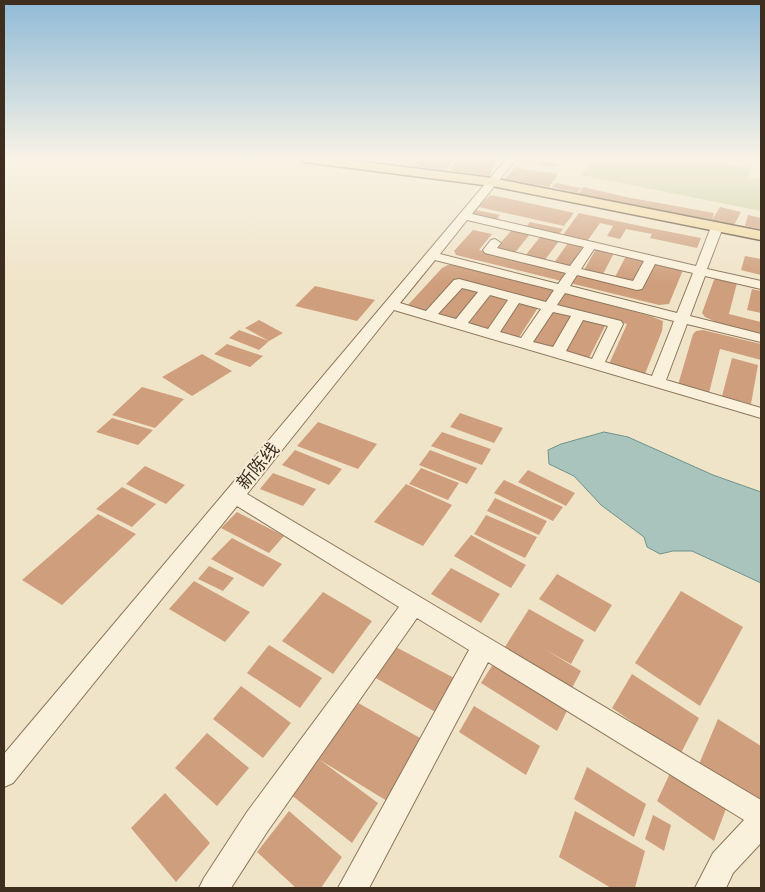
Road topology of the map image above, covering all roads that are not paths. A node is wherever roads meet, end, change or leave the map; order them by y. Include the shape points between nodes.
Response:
1 (477, 200) edge
2 (578, 200) edge
3 (464, 216) junction
4 (717, 228) junction
5 (536, 233) junction
6 (761, 236) edge
7 (565, 239) junction
8 (495, 243) dead end
9 (591, 245) junction
10 (432, 256) junction
11 (517, 257) junction
12 (651, 259) junction
13 (548, 264) junction
14 (615, 266) junction
15 (574, 271) junction
16 (700, 271) junction
17 (761, 285) edge
18 (562, 288) junction
19 (487, 290) junction
20 (516, 298) junction
21 (391, 305) junction
22 (550, 307) junction
23 (579, 314) junction
24 (429, 316) junction
25 (682, 318) junction
26 (459, 325) junction
27 (491, 334) junction
28 (761, 338) edge
29 (524, 344) junction
30 (557, 353) junction
31 (596, 365) junction
32 (657, 382) junction
33 (761, 413) edge
34 (234, 495) junction
35 (414, 604) junction
36 (484, 646) junction
37 (4, 774) edge
38 (761, 815) edge
39 (761, 823) edge
40 (214, 888) edge
41 (353, 888) edge
42 (710, 888) edge

1 - 3 street, 新陈线
2 - 4 main road
3 - 5 street
3 - 10 street, 新陈线
4 - 6 main road
4 - 16 street
5 - 7 street
5 - 11 street
7 - 9 street
7 - 13 street
8 - 11 street via 488,250
9 - 14 street
9 - 15 street
10 - 18 street
10 - 21 street, 新陈线
11 - 13 street
12 - 14 street
12 - 14 street via 638,286
12 - 16 street
13 - 15 street
14 - 15 street
15 - 18 street
16 - 17 street
16 - 25 street
18 - 22 street
18 - 25 street
19 - 20 street
19 - 24 street via 459,282
19 - 26 street
20 - 22 street
20 - 27 street
21 - 24 street
21 - 34 street, 新陈线
22 - 23 street
22 - 29 street
23 - 30 street
23 - 31 street via 616,324
24 - 26 street
25 - 28 street
25 - 32 street
26 - 27 street
27 - 29 street
29 - 30 street
30 - 31 street
31 - 32 street
32 - 33 street
34 - 35 street
34 - 37 street, 新陈线
35 - 36 street
35 - 40 street
36 - 38 street
36 - 41 street
39 - 42 street via 723,863

